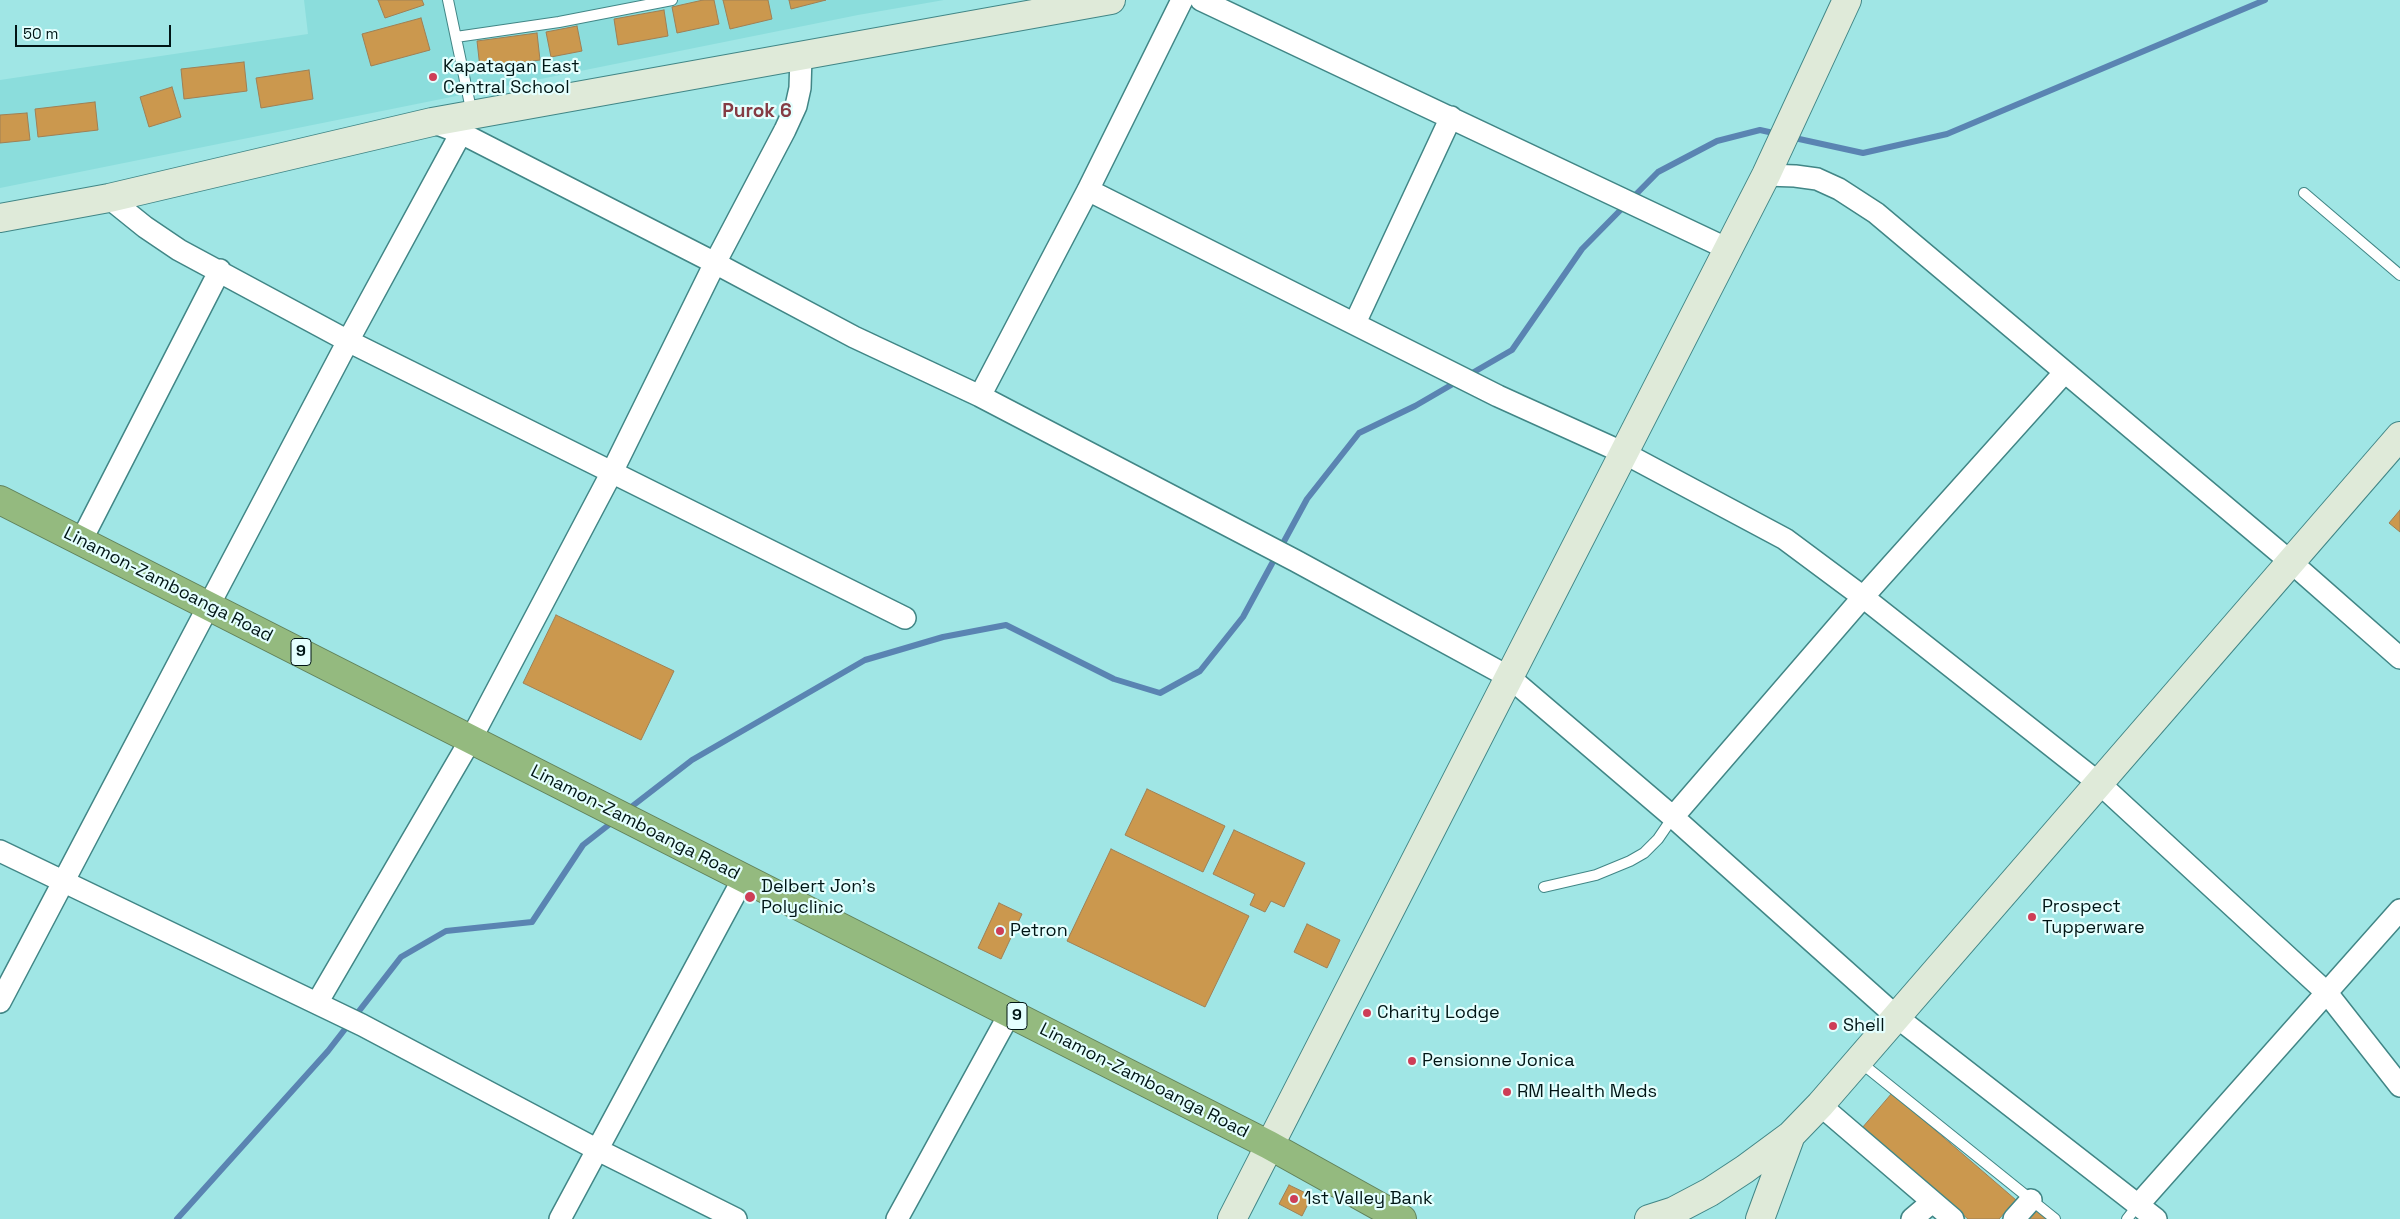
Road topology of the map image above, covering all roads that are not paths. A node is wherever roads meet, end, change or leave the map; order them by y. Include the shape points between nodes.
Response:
1 (448, 0) edge
2 (672, 0) edge
3 (1111, 0) edge
4 (1182, 0) edge
5 (1201, 0) edge
6 (1847, 0) edge
7 (1074, 4) edge
8 (456, 37) junction
9 (801, 56) junction
10 (1451, 117) junction
11 (467, 124) junction
12 (1770, 166) junction
13 (1088, 190) junction
14 (2304, 193) dead end
15 (109, 198) junction
16 (0, 218) edge
17 (1728, 249) junction
18 (715, 263) junction
19 (220, 270) junction
20 (2400, 275) edge
21 (1355, 323) junction
22 (348, 341) junction
23 (2064, 373) junction
24 (980, 396) junction
25 (2400, 436) edge
26 (1624, 453) junction
27 (612, 472) junction
28 (0, 500) edge
29 (81, 541) junction
30 (2292, 563) junction
31 (1863, 598) junction
32 (208, 605) junction
33 (905, 618) dead end
34 (2400, 658) edge
35 (1509, 677) junction
36 (472, 739) junction
37 (2100, 784) junction
38 (1673, 816) junction
39 (0, 851) edge
40 (743, 879) junction
41 (65, 881) junction
42 (1544, 887) dead end
43 (2400, 910) edge
44 (2327, 993) junction
45 (0, 1002) edge
46 (323, 1006) junction
47 (1010, 1012) junction
48 (1898, 1018) junction
49 (1860, 1061) junction
50 (2400, 1086) edge
51 (1820, 1105) junction
52 (1791, 1135) junction
53 (1269, 1145) junction
54 (596, 1149) junction
55 (2031, 1200) junction
56 (1932, 1202) junction
57 (2133, 1212) edge
58 (560, 1219) edge
59 (736, 1219) edge
60 (897, 1219) edge
61 (1232, 1219) edge
62 (1402, 1219) edge
63 (1649, 1219) edge
64 (1760, 1219) edge
65 (1912, 1219) edge
66 (1953, 1219) edge
67 (2014, 1219) edge
68 (2055, 1219) edge
69 (2156, 1219) edge

1 - 8 lane
2 - 8 lane via 559,22
3 - 7 street
4 - 13 street
5 - 10 street
6 - 12 street
7 - 9 street
8 - 11 lane
9 - 11 street
9 - 18 street via 796,106
10 - 17 street
10 - 21 street
11 - 15 street via 432,122
11 - 18 street
11 - 22 street
12 - 17 street
12 - 23 street via 1795,176 1817,179 1876,213
13 - 21 street
13 - 24 street
14 - 20 lane
15 - 16 street
15 - 19 street via 180,250
17 - 26 street
18 - 24 street via 854,337
18 - 27 street
19 - 22 street
19 - 29 street
21 - 26 street via 1498,396
22 - 27 street
22 - 32 street
23 - 30 street
23 - 31 street
24 - 35 street via 1296,561
25 - 30 street
26 - 31 street via 1785,540
26 - 35 street
27 - 33 street
27 - 36 street
28 - 29 highway, Linamon-Zamboanga Road / 9
29 - 32 highway, Linamon-Zamboanga Road / 9
30 - 34 street
30 - 37 street
31 - 37 street
31 - 38 street
32 - 36 highway, Linamon-Zamboanga Road / 9
32 - 41 street
35 - 38 street
35 - 53 street
36 - 40 highway, Linamon-Zamboanga Road / 9
36 - 46 street
37 - 44 street
37 - 48 street
38 - 42 lane via 1658,839 1630,861 1596,875
38 - 48 street
39 - 41 street
40 - 47 highway, Linamon-Zamboanga Road / 9
40 - 54 street
41 - 45 street
41 - 46 street
43 - 44 street
44 - 50 street
44 - 57 street
46 - 54 street
47 - 53 highway, Linamon-Zamboanga Road / 9
47 - 60 street
48 - 49 street
48 - 57 street
49 - 51 street
49 - 55 lane
51 - 52 street
51 - 56 street
52 - 63 street via 1710,1192 1674,1211
52 - 64 street
53 - 61 street
53 - 62 highway, Linamon-Zamboanga Road / 9
54 - 58 street
54 - 59 street
55 - 67 street
55 - 68 lane
56 - 65 street
56 - 66 street
57 - 69 street

